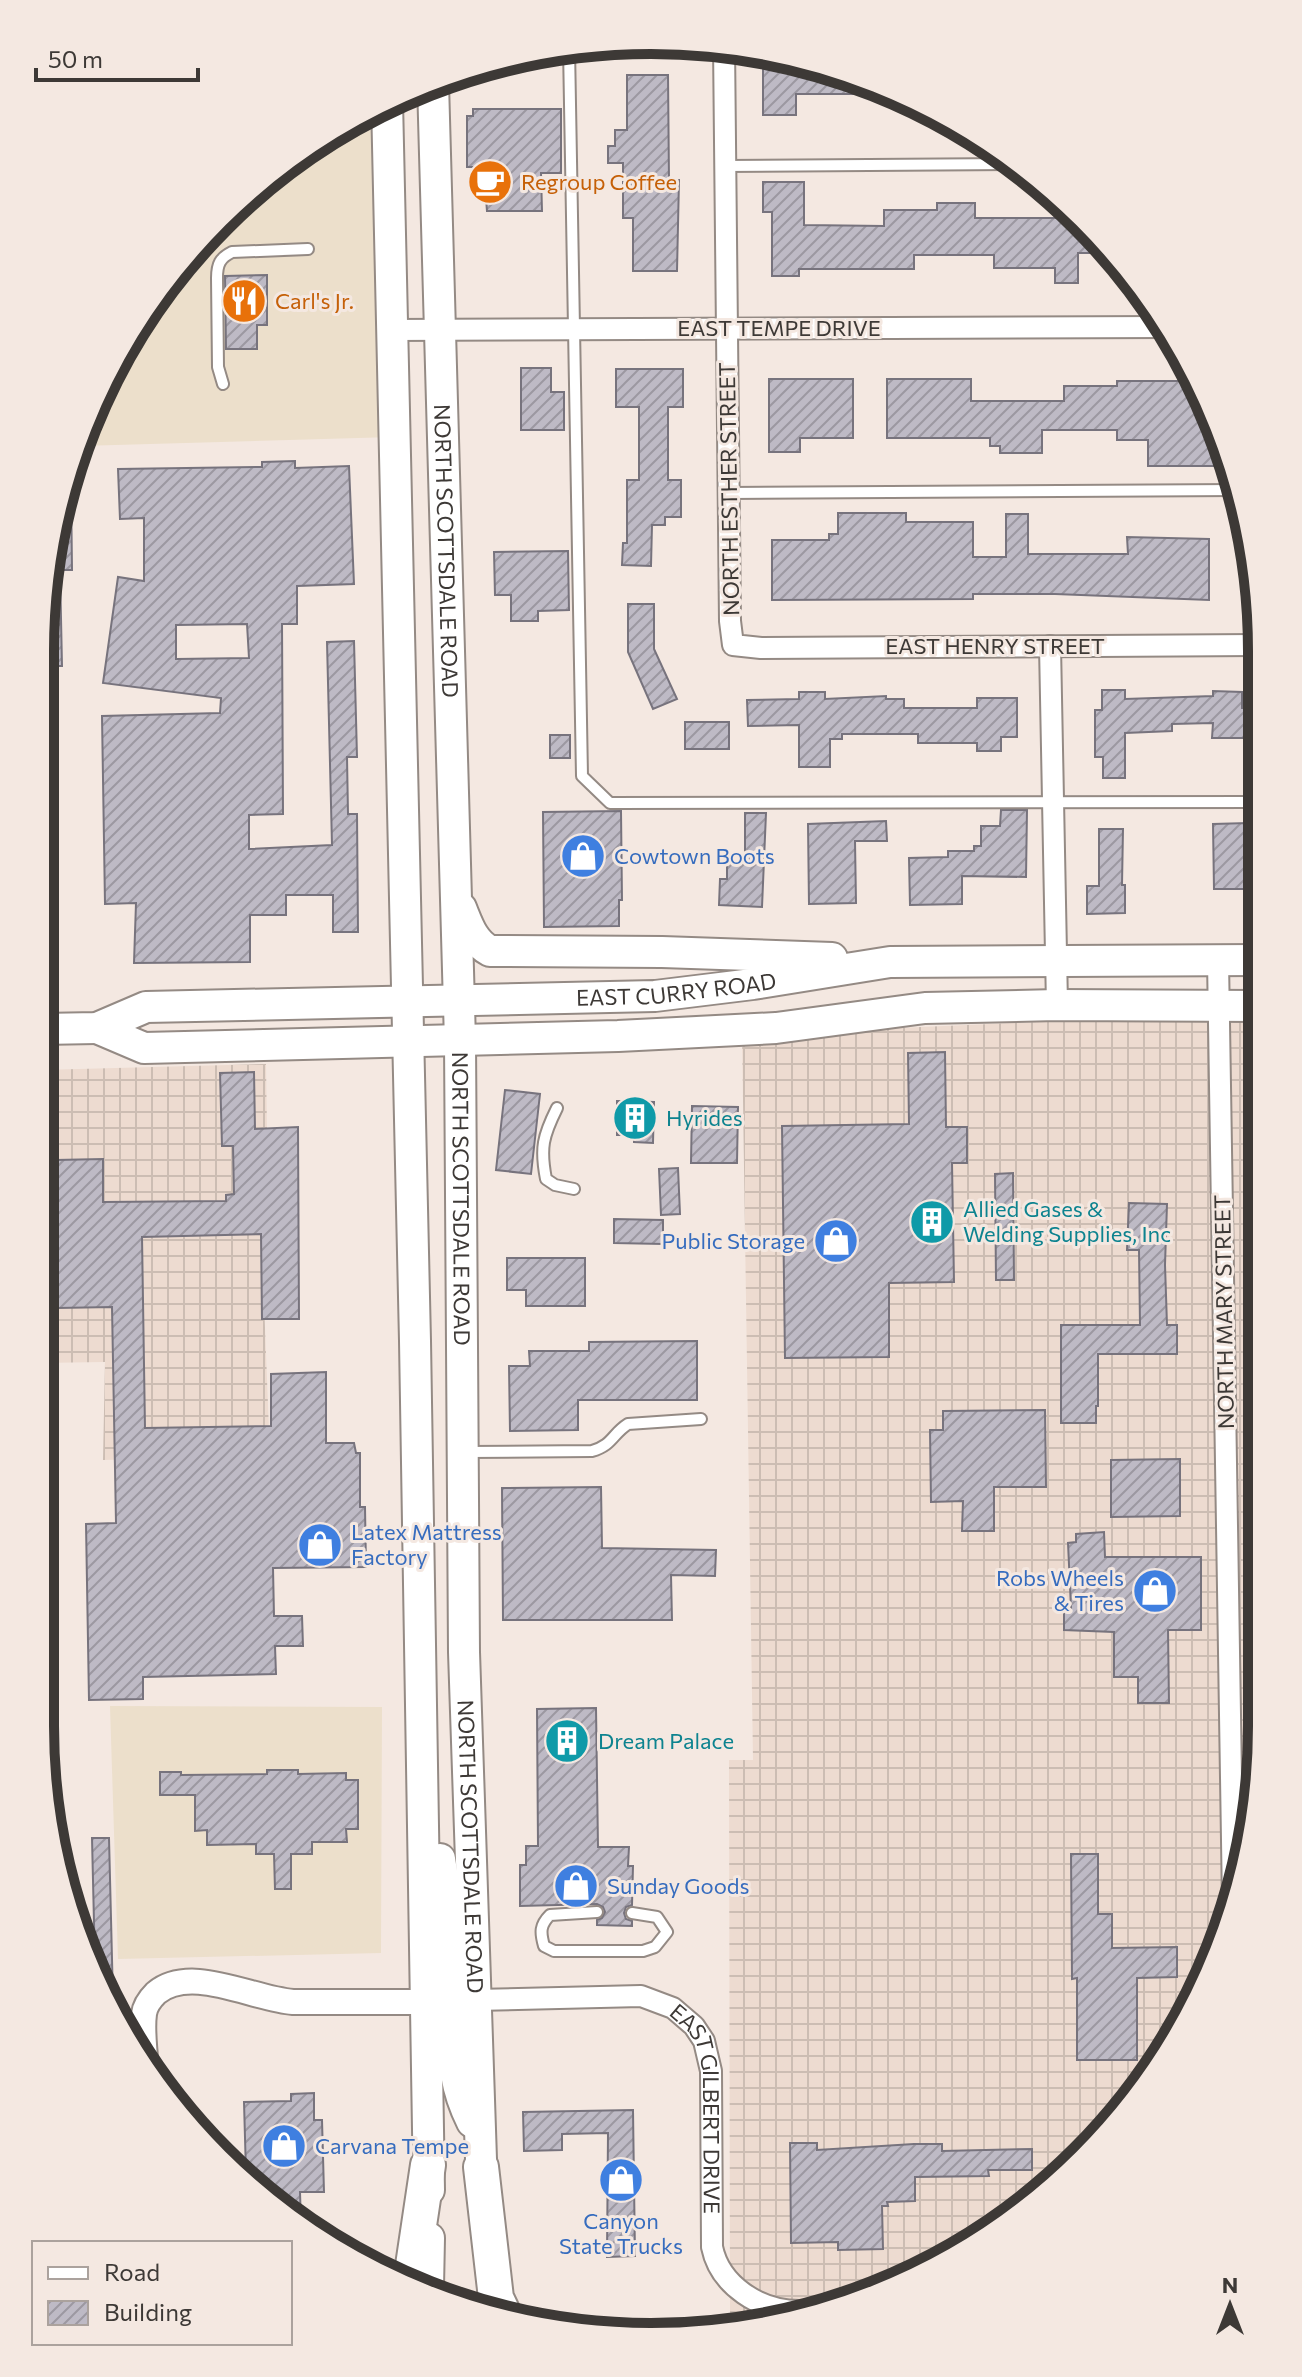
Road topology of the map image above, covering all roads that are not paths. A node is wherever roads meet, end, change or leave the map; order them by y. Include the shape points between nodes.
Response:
1 (724, 58) edge
2 (569, 60) edge
3 (433, 95) edge
4 (387, 116) edge
5 (996, 164) edge
6 (724, 166) junction
7 (308, 249) dead end
8 (1152, 327) edge
9 (727, 329) junction
10 (391, 330) junction
11 (439, 330) junction
12 (573, 330) junction
13 (223, 384) dead end
14 (1226, 490) edge
15 (729, 493) junction
16 (733, 645) joint
17 (1248, 645) edge
18 (1050, 646) junction
19 (1248, 802) edge
20 (1053, 803) junction
21 (457, 898) junction
22 (1218, 960) junction
23 (1248, 960) edge
24 (1056, 961) junction
25 (890, 962) junction
26 (459, 1001) junction
27 (407, 1002) junction
28 (1057, 1005) junction
29 (1219, 1006) junction
30 (1248, 1006) edge
31 (97, 1028) junction
32 (54, 1029) edge
33 (460, 1041) junction
34 (407, 1042) junction
35 (557, 1108) dead end
36 (574, 1189) dead end
37 (701, 1419) dead end
38 (464, 1452) junction
39 (422, 1789) junction
40 (1232, 1862) edge
41 (597, 1912) dead end
42 (632, 1913) dead end
43 (475, 2000) junction
44 (427, 2002) junction
45 (145, 2041) edge
46 (481, 2154) junction
47 (428, 2165) junction
48 (412, 2273) edge
49 (428, 2280) edge
50 (485, 2299) edge
51 (499, 2304) edge
52 (780, 2309) edge

1 - 6 street, NORTH ESTHER STREET
2 - 12 lane
3 - 11 main road, NORTH SCOTTSDALE ROAD
4 - 10 main road, NORTH SCOTTSDALE ROAD
5 - 6 lane
6 - 9 street, NORTH ESTHER STREET
7 - 13 lane via 232,252 222,257 217,278 218,367
8 - 9 street, EAST TEMPE DRIVE
9 - 12 street, EAST TEMPE DRIVE
9 - 15 street, NORTH ESTHER STREET
10 - 11 street, EAST TEMPE DRIVE
10 - 27 main road, NORTH SCOTTSDALE ROAD
11 - 12 street, EAST TEMPE DRIVE
11 - 21 main road, NORTH SCOTTSDALE ROAD
12 - 20 lane via 582,776 610,803
14 - 15 lane
15 - 16 street, NORTH ESTHER STREET
16 - 18 street, EAST HENRY STREET
17 - 18 street, EAST HENRY STREET
18 - 20 street
19 - 20 lane
20 - 24 street
21 - 25 main road via 474,937 490,951 755,954
21 - 26 main road, NORTH SCOTTSDALE ROAD
22 - 23 main road, EAST CURRY ROAD
22 - 24 main road, EAST CURRY ROAD
22 - 29 street, NORTH MARY STREET
24 - 25 main road, EAST CURRY ROAD
24 - 28 street
25 - 26 main road, EAST CURRY ROAD via 655,996
26 - 27 main road, EAST CURRY ROAD
26 - 33 main road, NORTH SCOTTSDALE ROAD
27 - 31 main road, EAST CURRY ROAD via 146,1007
27 - 34 main road, NORTH SCOTTSDALE ROAD
28 - 29 main road, EAST CURRY ROAD
28 - 33 main road, EAST CURRY ROAD via 925,1008 776,1028
29 - 30 main road, EAST CURRY ROAD
29 - 40 street, NORTH MARY STREET
31 - 32 main road, EAST CURRY ROAD
31 - 34 main road, EAST CURRY ROAD via 144,1048
33 - 34 main road, EAST CURRY ROAD
33 - 38 main road, NORTH SCOTTSDALE ROAD
34 - 39 main road, NORTH SCOTTSDALE ROAD
35 - 36 lane via 544,1134 546,1179
37 - 38 lane via 628,1424 606,1447 592,1451
38 - 43 main road, NORTH SCOTTSDALE ROAD via 464,1652
39 - 43 main road via 448,1909 451,1983 461,1998
39 - 44 main road, NORTH SCOTTSDALE ROAD
41 - 42 lane via 550,1915 541,1923 544,1946 554,1951 655,1947 667,1932 657,1917
43 - 46 main road, NORTH SCOTTSDALE ROAD
43 - 52 street, EAST GILBERT DRIVE via 641,1996 673,2008 694,2026 704,2041 711,2071 715,2265 735,2288
44 - 45 street via 277,2001 198,1981 173,1983 146,2005
44 - 46 main road via 437,2001 448,2010 461,2100
44 - 47 main road, NORTH SCOTTSDALE ROAD
46 - 50 main road, NORTH SCOTTSDALE ROAD
46 - 51 highway
47 - 48 highway
47 - 49 main road, NORTH SCOTTSDALE ROAD

